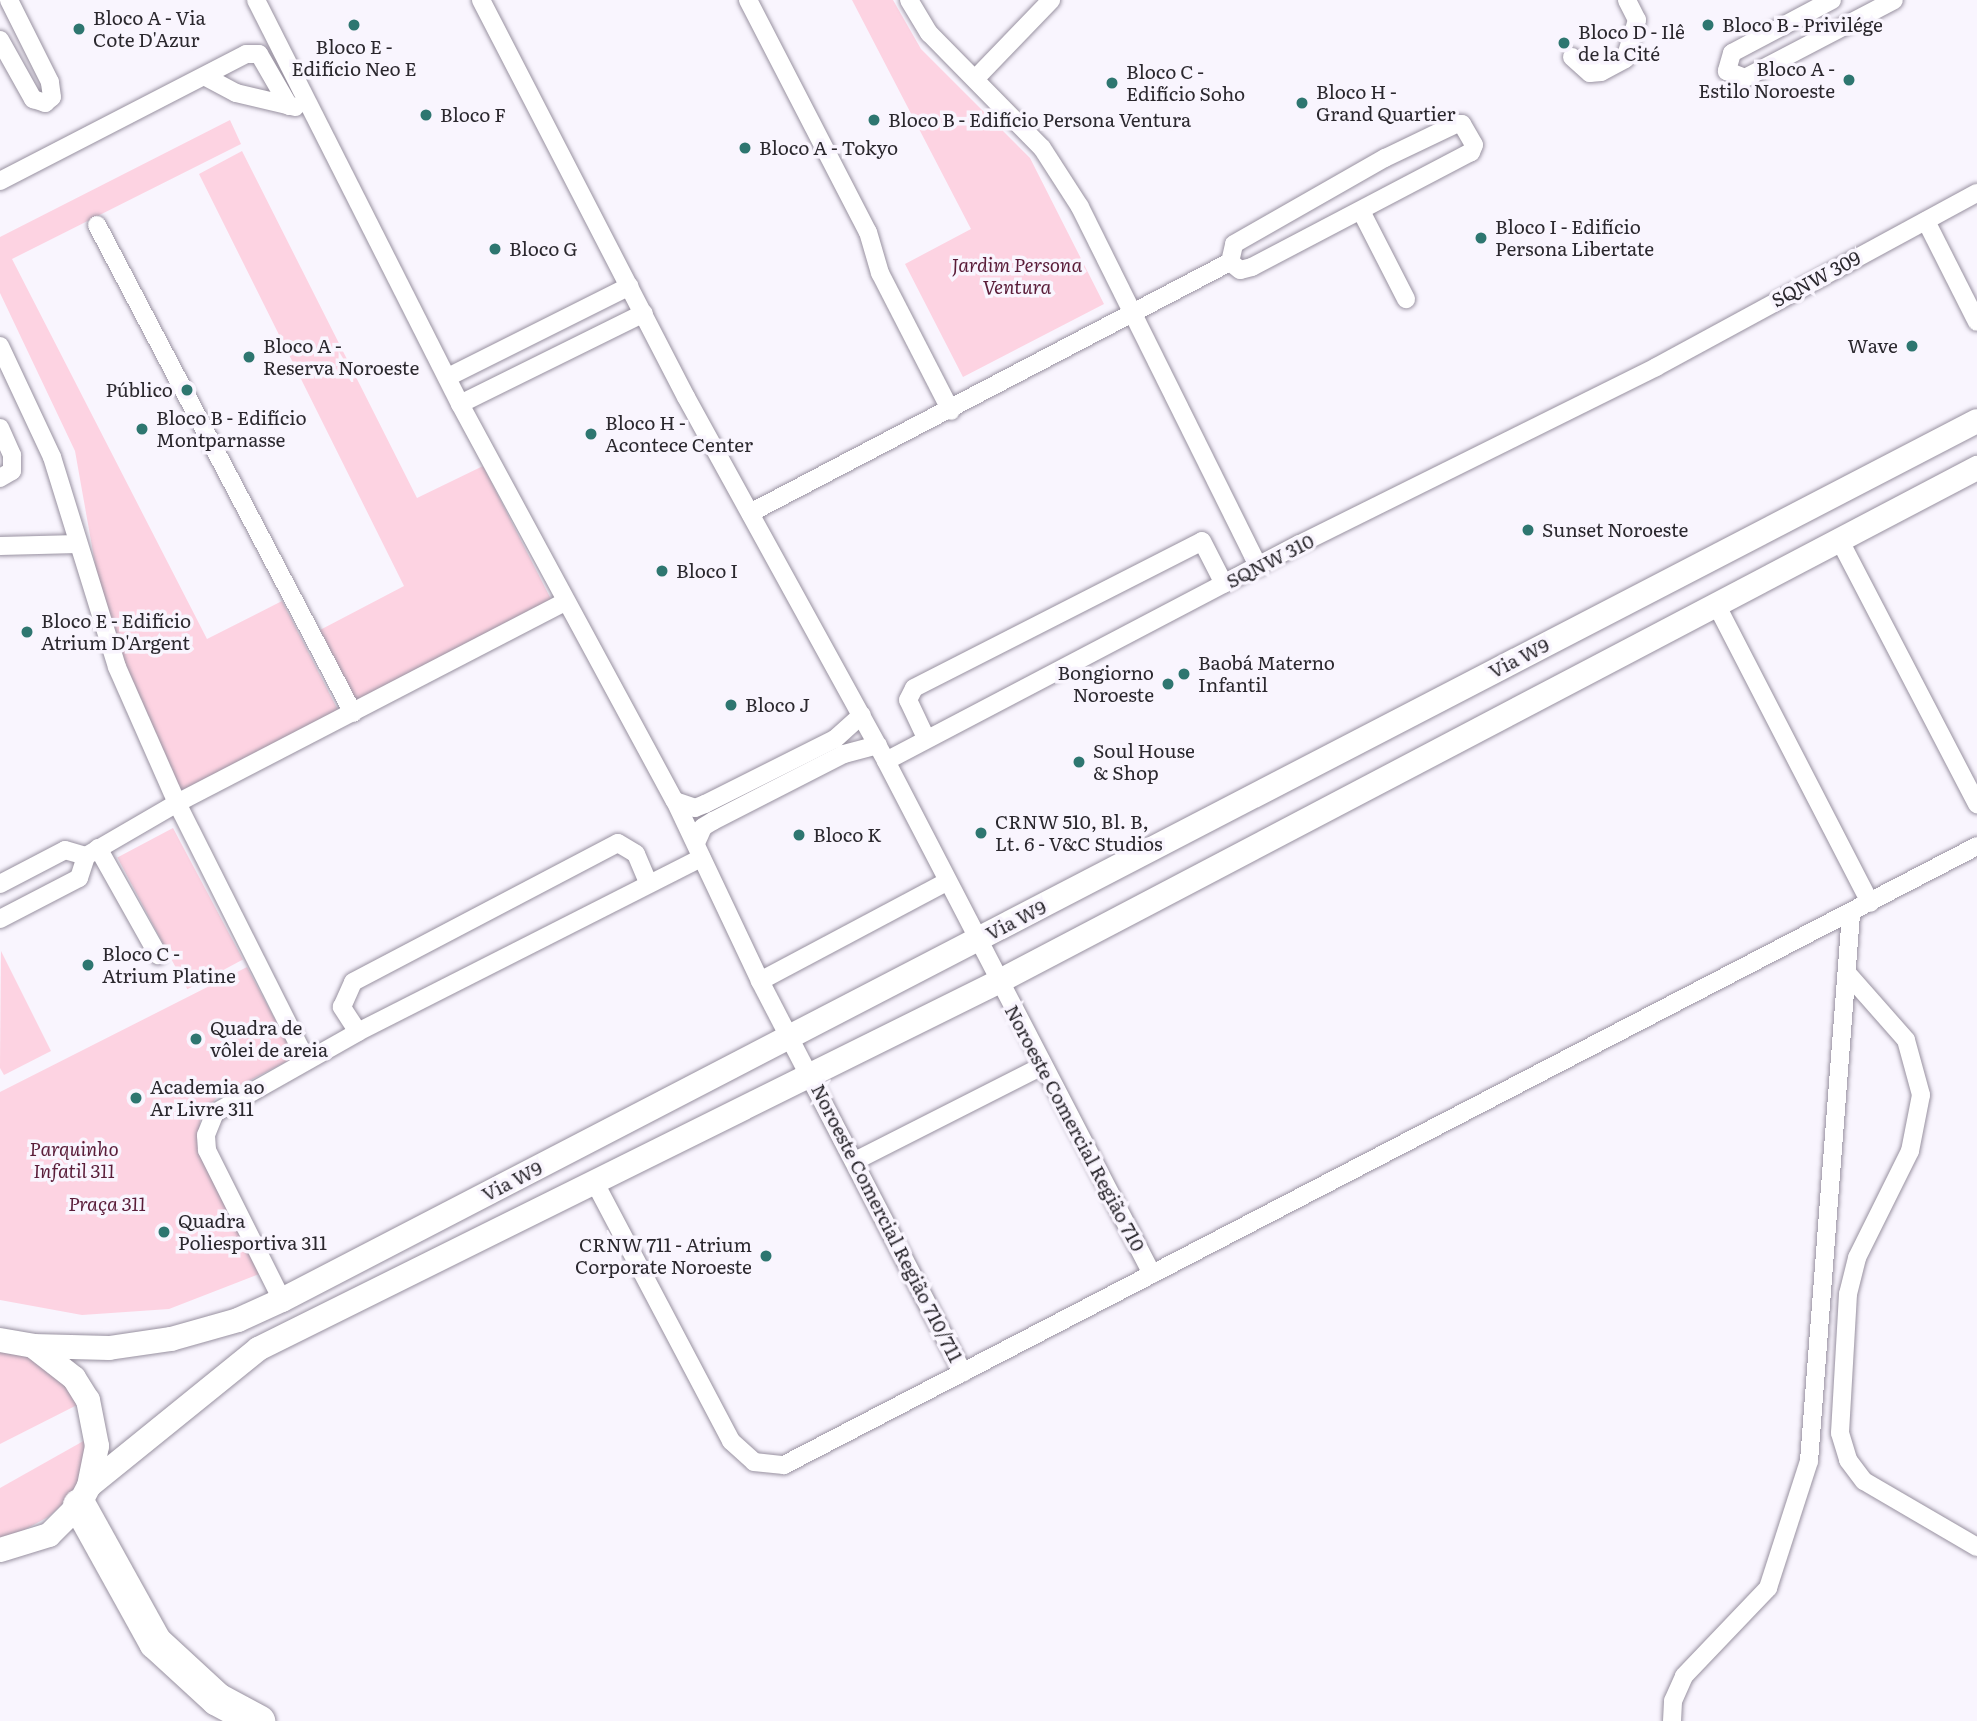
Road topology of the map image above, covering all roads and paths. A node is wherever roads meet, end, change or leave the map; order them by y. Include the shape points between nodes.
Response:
1 (9, 0) edge
2 (256, 0) edge
3 (481, 0) edge
4 (748, 0) edge
5 (909, 0) edge
6 (1051, 0) edge
7 (1627, 0) edge
8 (1832, 0) edge
9 (1894, 0) edge
10 (0, 40) edge
11 (1572, 57) dead end
12 (206, 77) junction
13 (977, 77) junction
14 (289, 106) junction
15 (311, 108) junction
16 (0, 181) edge
17 (1977, 192) edge
18 (1361, 211) junction
19 (1926, 221) junction
20 (97, 225) dead end
21 (1230, 262) junction
22 (630, 286) junction
23 (1406, 299) dead end
24 (644, 313) junction
25 (1130, 313) junction
26 (1977, 322) edge
27 (0, 346) edge
28 (1656, 367) joint
29 (5, 369) edge
30 (447, 377) junction
31 (460, 404) junction
32 (951, 411) junction
33 (1977, 421) edge
34 (0, 428) edge
35 (1977, 468) edge
36 (0, 478) edge
37 (750, 513) junction
38 (1840, 541) junction
39 (78, 544) junction
40 (0, 546) edge
41 (1259, 567) junction
42 (1224, 584) junction
43 (565, 602) junction
44 (1717, 606) junction
45 (353, 713) junction
46 (862, 715) junction
47 (926, 738) junction
48 (882, 753) junction
49 (675, 801) junction
50 (177, 803) junction
51 (1977, 804) edge
52 (1977, 846) edge
53 (699, 850) junction
54 (92, 852) junction
55 (648, 882) junction
56 (946, 882) junction
57 (0, 884) edge
58 (1870, 902) junction
59 (1851, 914) junction
60 (0, 919) edge
61 (977, 940) junction
62 (158, 955) dead end
63 (1847, 973) junction
64 (760, 981) junction
65 (998, 982) junction
66 (358, 1032) junction
67 (790, 1037) junction
68 (306, 1059) junction
69 (1042, 1066) junction
70 (810, 1075) junction
71 (855, 1161) junction
72 (594, 1181) junction
73 (1152, 1274) junction
74 (282, 1300) junction
75 (0, 1340) edge
76 (33, 1346) junction
77 (963, 1371) junction
78 (84, 1495) junction
79 (1977, 1547) edge
80 (0, 1550) edge
81 (258, 1721) edge
82 (1672, 1721) edge

1 - 10 street via 50,82 52,97 45,103 33,99
2 - 15 street, Noroeste Comercial Região 710/711
3 - 22 street, Noroeste Comercial Região 710
4 - 32 street via 868,232 880,273
5 - 13 street via 929,33
6 - 13 street
7 - 11 street via 1637,20 1631,51 1616,66 1590,73
8 - 9 street via 1732,53 1727,71 1745,78
12 - 14 street via 236,93
12 - 14 street via 253,52 270,70
12 - 16 street
13 - 25 street via 1042,148 1080,207
14 - 15 street
15 - 30 street, Noroeste Comercial Região 710/711
17 - 19 street, SQNW 309
18 - 21 street via 1252,267 1240,270
18 - 21 street via 1471,152 1474,145 1462,124 1385,158 1234,244
18 - 23 street
19 - 26 street
19 - 28 street, SQNW 309
20 - 45 street
21 - 25 street
22 - 24 street, Noroeste Comercial Região 710
22 - 30 street
24 - 31 street
24 - 37 street, Noroeste Comercial Região 710
25 - 32 street
25 - 41 street
27 - 29 street
28 - 41 street, SQNW 310
29 - 39 street via 52,457
30 - 31 street, Noroeste Comercial Região 710/711
31 - 43 street, Noroeste Comercial Região 710/711
32 - 37 street
33 - 61 street, Via W9
34 - 36 street via 12,456 12,471
35 - 38 street, Via W9
37 - 46 street, Noroeste Comercial Região 710
38 - 44 street, Via W9
38 - 51 street
39 - 40 street
39 - 50 street via 117,667
41 - 42 street, SQNW 310
42 - 47 street, SQNW 310
42 - 47 street via 1202,541 914,688 908,699
43 - 45 street
43 - 49 street, Noroeste Comercial Região 710/711
44 - 58 street
44 - 65 street, Via W9
45 - 50 street
46 - 48 street, Noroeste Comercial Região 710
46 - 49 street via 835,739 705,804 695,808
47 - 48 street, SQNW 310
48 - 53 street, SQNW 310 via 844,754 713,821 703,827
48 - 56 street, Noroeste Comercial Região 710
49 - 53 street, Noroeste Comercial Região 710/711
50 - 54 street
50 - 68 street
52 - 58 street
53 - 55 street
53 - 64 street, Noroeste Comercial Região 710/711
54 - 57 street via 65,850
54 - 60 street via 79,878
54 - 62 street
55 - 66 street
55 - 66 street via 636,854 618,843 353,982 342,1007
56 - 61 street, Noroeste Comercial Região 710
56 - 64 street
58 - 59 street
59 - 63 street
59 - 73 street
61 - 65 street, Noroeste Comercial Região 710
61 - 67 street, Via W9
63 - 79 street via 1906,1040 1921,1095 1910,1151 1857,1258 1848,1294 1840,1433 1848,1460 1864,1481
63 - 82 street via 1809,1461 1768,1588 1684,1676 1673,1701
64 - 67 street, Noroeste Comercial Região 710/711
65 - 69 street, Noroeste Comercial Região 710
65 - 70 street, Via W9
66 - 68 street
67 - 70 street, Noroeste Comercial Região 710/711
67 - 74 street, Via W9
68 - 74 street via 215,1113 206,1135 207,1150
69 - 71 street
69 - 73 street, Noroeste Comercial Região 710
70 - 71 street, Noroeste Comercial Região 710/711
70 - 72 street, Via W9
71 - 77 street, Noroeste Comercial Região 710/711
72 - 77 street via 731,1441 754,1462 784,1465
72 - 78 street, Via W9 via 258,1349
73 - 77 street
74 - 76 street, Via W9 via 238,1320 171,1339 109,1348
75 - 76 street, Via W9
76 - 78 street via 55,1359 88,1400 97,1446
78 - 80 street, Via W9 via 49,1535
78 - 81 highway via 155,1642 217,1699

